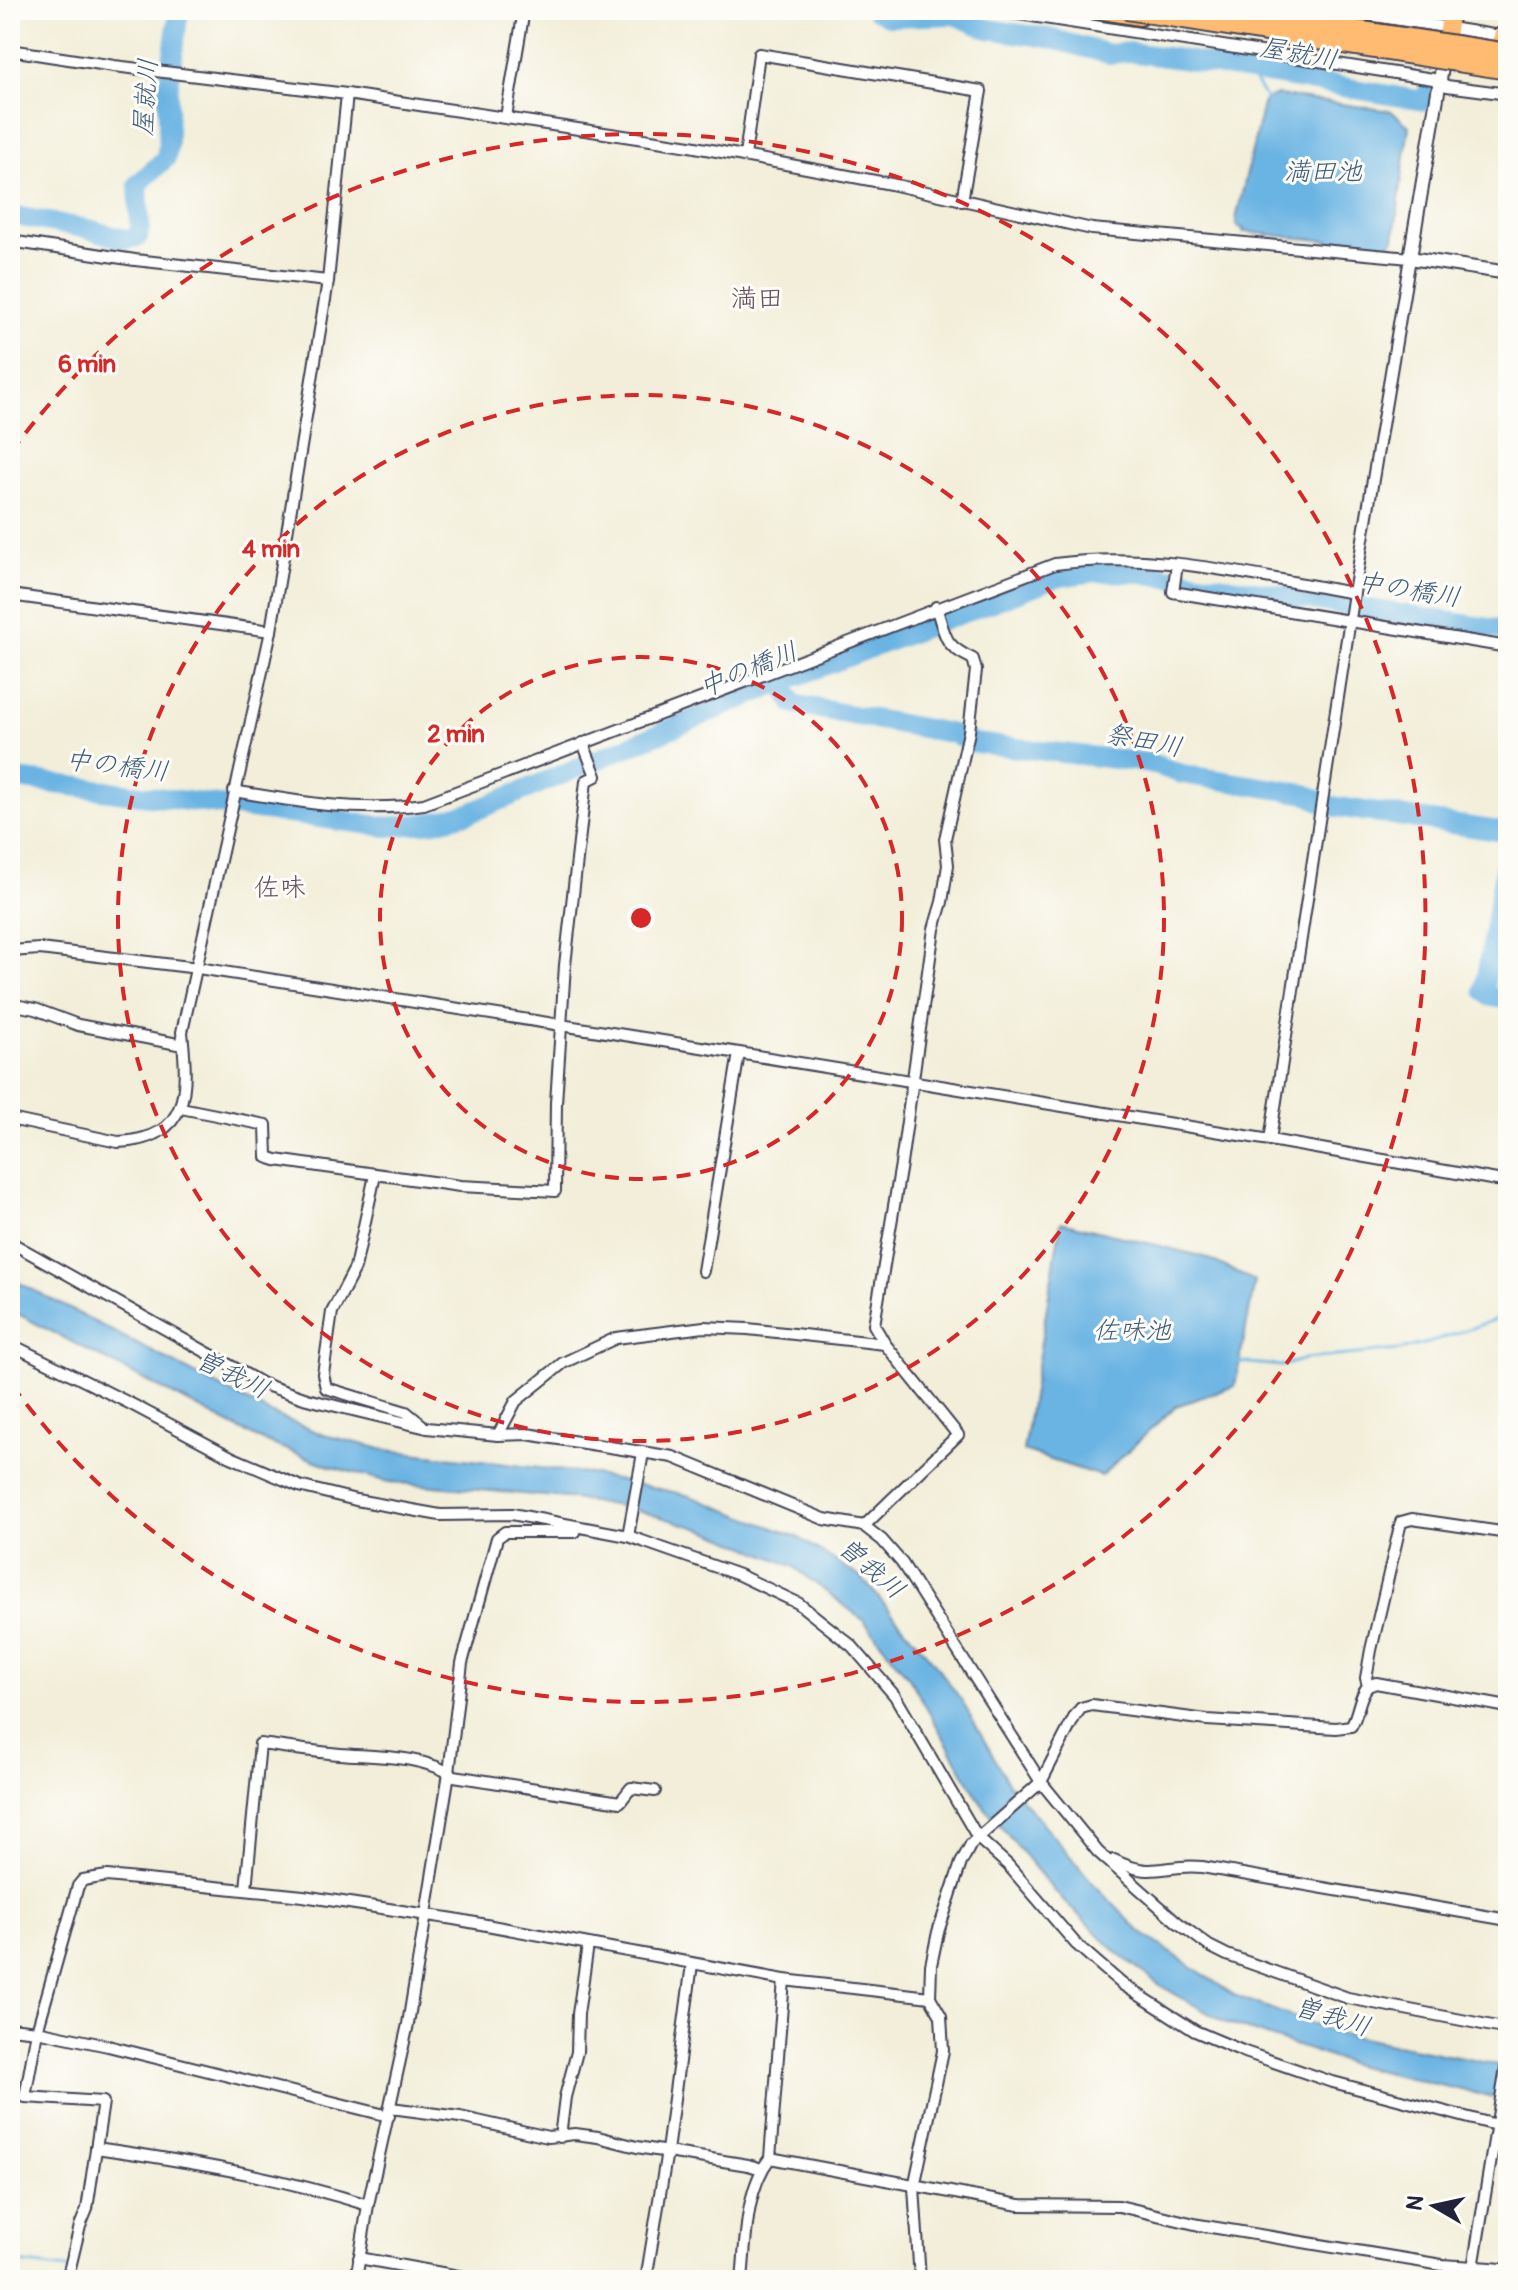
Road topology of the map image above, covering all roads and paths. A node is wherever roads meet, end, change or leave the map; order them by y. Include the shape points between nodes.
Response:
1 (524, 10) edge
2 (993, 10) edge
3 (1103, 10) edge
4 (1126, 10) edge
5 (1224, 10) edge
6 (1242, 10) edge
7 (1338, 10) edge
8 (1451, 10) edge
9 (1447, 34) junction
10 (1506, 46) edge
11 (10, 50) edge
12 (1443, 62) junction
13 (1508, 71) edge
14 (1440, 82) junction
15 (347, 94) junction
16 (1508, 94) edge
17 (506, 117) junction
18 (745, 156) junction
19 (962, 201) junction
20 (10, 241) edge
21 (1410, 258) junction
22 (1508, 273) edge
23 (328, 281) junction
24 (1177, 566) junction
25 (1354, 594) junction
26 (10, 595) edge
27 (936, 608) junction
28 (1350, 620) junction
29 (271, 631) junction
30 (1508, 647) edge
31 (584, 744) junction
32 (234, 791) junction
33 (10, 951) edge
34 (198, 968) junction
35 (10, 1004) edge
36 (562, 1025) junction
37 (183, 1045) junction
38 (739, 1053) junction
39 (912, 1082) junction
40 (181, 1108) junction
41 (10, 1119) edge
42 (1270, 1140) junction
43 (375, 1175) junction
44 (1508, 1182) edge
45 (10, 1242) edge
46 (703, 1271) dead end
47 (10, 1344) edge
48 (885, 1344) junction
49 (427, 1428) junction
50 (498, 1435) junction
51 (642, 1457) junction
52 (864, 1526) junction
53 (601, 1532) junction
54 (629, 1532) junction
55 (1508, 1533) edge
56 (1368, 1686) junction
57 (1508, 1707) edge
58 (449, 1773) junction
59 (1039, 1785) junction
60 (655, 1791) dead end
61 (982, 1834) junction
62 (1098, 1852) junction
63 (246, 1889) junction
64 (425, 1914) junction
65 (1508, 1920) edge
66 (588, 1945) junction
67 (692, 1964) junction
68 (784, 1980) junction
69 (930, 1997) junction
70 (10, 2028) edge
71 (1508, 2029) edge
72 (37, 2031) junction
73 (1508, 2056) edge
74 (390, 2112) junction
75 (1496, 2125) junction
76 (560, 2137) junction
77 (96, 2148) junction
78 (667, 2151) junction
79 (770, 2158) junction
80 (762, 2169) junction
81 (914, 2187) junction
82 (368, 2205) junction
83 (359, 2258) junction
84 (1473, 2268) junction
85 (1508, 2270) edge
86 (69, 2273) edge
87 (356, 2280) edge
88 (480, 2280) edge
89 (646, 2280) edge
90 (742, 2280) edge
91 (920, 2280) edge
92 (1471, 2280) edge

1 - 17 street
2 - 14 street
3 - 12 highway
4 - 13 highway, bridge
5 - 10 highway, bridge
6 - 9 highway
7 - 9 street
8 - 9 main road
9 - 10 highway
9 - 12 main road
11 - 15 street
12 - 13 highway
12 - 14 street
14 - 16 street
14 - 21 street
15 - 17 street
15 - 23 street
17 - 18 street
18 - 19 street
18 - 19 street via 759,54 981,91
19 - 21 street via 1092,229
20 - 23 street
21 - 22 street
21 - 25 street
23 - 29 street
24 - 25 street
24 - 27 street via 1114,560 1055,564
24 - 28 street via 1173,592
25 - 28 street
26 - 29 street
27 - 31 street
27 - 39 street via 946,642 973,659 976,670 969,732 945,839 948,865
28 - 30 street
28 - 42 street
29 - 32 street
31 - 32 street via 424,804 390,809 314,805
31 - 36 street via 596,776 586,781
32 - 34 street
33 - 34 street via 40,949
34 - 36 street
34 - 37 street
35 - 37 street via 78,1025
36 - 38 street
36 - 43 street via 555,1191
37 - 40 street
38 - 39 street
38 - 46 street
39 - 42 street
39 - 48 street via 874,1325
40 - 41 street via 161,1133 128,1142
40 - 43 street via 266,1125 267,1157
42 - 44 street
43 - 49 street via 355,1268 332,1312 323,1374 326,1388 406,1412
45 - 49 street via 263,1384
47 - 53 street via 299,1486 440,1515 512,1514
48 - 50 street via 704,1327 616,1338 563,1363 516,1401
48 - 52 street via 958,1435
49 - 50 street
50 - 51 street via 527,1434
51 - 52 street via 673,1457 824,1519
51 - 54 street
52 - 59 street via 909,1573
53 - 54 street
53 - 58 street via 505,1532 497,1538 462,1663
54 - 61 street via 782,1594 836,1631 895,1696
55 - 56 street via 1412,1519 1401,1522 1371,1650
56 - 57 street via 1376,1683
56 - 59 street via 1351,1726 1336,1728 1081,1708
58 - 60 street via 620,1802 631,1788
58 - 63 street via 379,1756 260,1744
58 - 64 street
59 - 61 street
59 - 62 street
61 - 69 street via 961,1863 938,1932
61 - 75 street via 1076,1944 1122,1984 1195,2031 1329,2081
62 - 65 street via 1138,1871 1202,1867
62 - 71 street via 1177,1922 1227,1955 1348,1998
63 - 64 street
63 - 72 street via 107,1876 83,1880
64 - 66 street
64 - 74 street
66 - 67 street
66 - 76 street via 577,2052
67 - 68 street
67 - 78 street
68 - 69 street
68 - 79 street
69 - 81 street via 941,2016 943,2051
70 - 72 street
72 - 74 street
72 - 77 street via 25,2097 103,2102
73 - 75 street
74 - 76 street via 460,2117
74 - 82 street
75 - 84 street
76 - 78 street via 598,2137
77 - 82 street via 302,2185
77 - 86 street via 87,2209
78 - 80 street
78 - 89 street
79 - 80 street
79 - 81 street
80 - 90 street via 748,2222
81 - 84 street via 1019,2205 1119,2206 1199,2225
81 - 91 street
82 - 83 street
83 - 87 street
83 - 88 street
84 - 85 street
84 - 92 street

